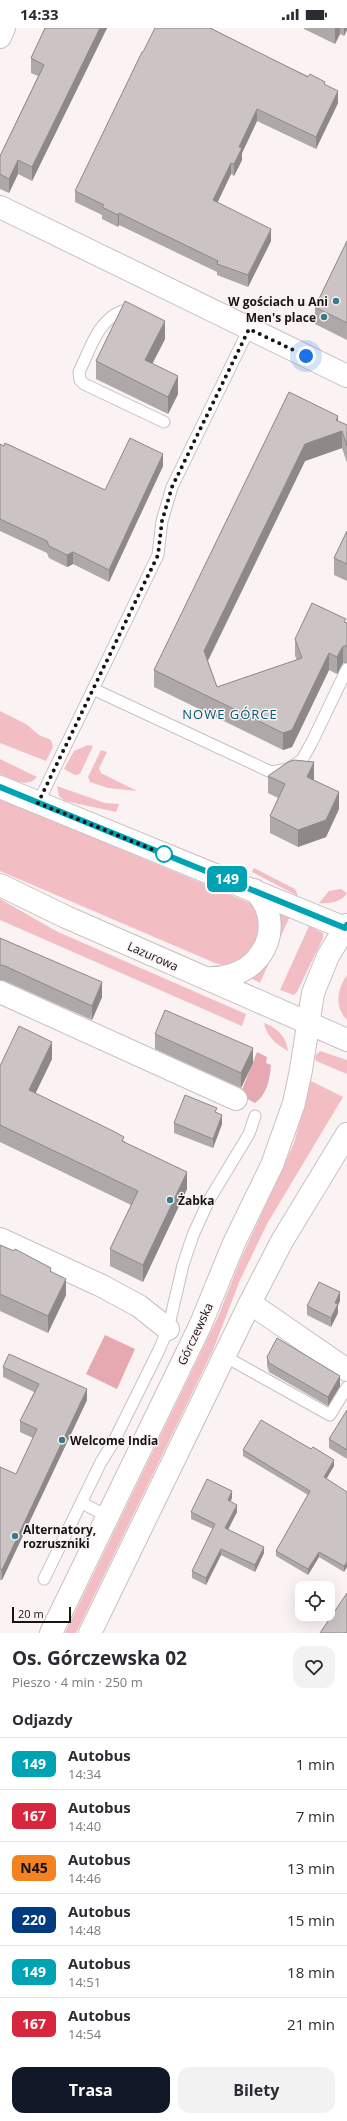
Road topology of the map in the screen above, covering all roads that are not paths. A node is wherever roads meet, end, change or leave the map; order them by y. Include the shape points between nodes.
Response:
1 (4, 28) edge
2 (0, 37) edge
3 (0, 208) edge
4 (122, 311) edge
5 (249, 329) junction
6 (347, 376) edge
7 (164, 422) dead end
8 (347, 669) edge
9 (93, 689) junction
10 (0, 787) edge
11 (38, 803) junction
12 (0, 885) edge
13 (254, 890) junction
14 (346, 928) edge
15 (205, 978) junction
16 (0, 992) edge
17 (307, 1023) junction
18 (347, 1040) edge
19 (236, 1099) dead end
20 (255, 1116) dead end
21 (344, 1145) edge
22 (0, 1239) edge
23 (250, 1302) junction
24 (168, 1329) junction
25 (224, 1356) junction
26 (347, 1370) edge
27 (347, 1387) edge
28 (82, 1503) junction
29 (107, 1516) junction
30 (44, 1579) dead end
31 (51, 1633) edge
32 (90, 1633) edge

1 - 2 main road
3 - 5 main road
4 - 7 lane via 103,323 79,376 84,384
5 - 6 main road
5 - 9 lane via 172,487 162,521 158,555
8 - 9 lane via 302,760 288,770 271,772
9 - 11 lane
10 - 11 main road
11 - 13 main road
12 - 15 main road, Lazurowa via 66,918
13 - 14 main road
13 - 15 main road via 265,903 270,920 268,938 261,952 256,960 243,970 217,978
14 - 17 main road, Górczewska via 328,956 313,993
15 - 17 main road, Lazurowa
16 - 19 main road
17 - 18 main road, Lazurowa
17 - 29 main road, Górczewska via 294,1103 272,1165 234,1243 200,1326
20 - 24 lane via 249,1134 209,1200 193,1235
21 - 23 main road via 282,1241
22 - 24 main road via 102,1286 139,1306
23 - 25 main road
23 - 26 main road
24 - 28 lane
25 - 27 lane via 330,1415
25 - 32 main road
28 - 29 lane
28 - 30 lane
29 - 31 main road, Górczewska

